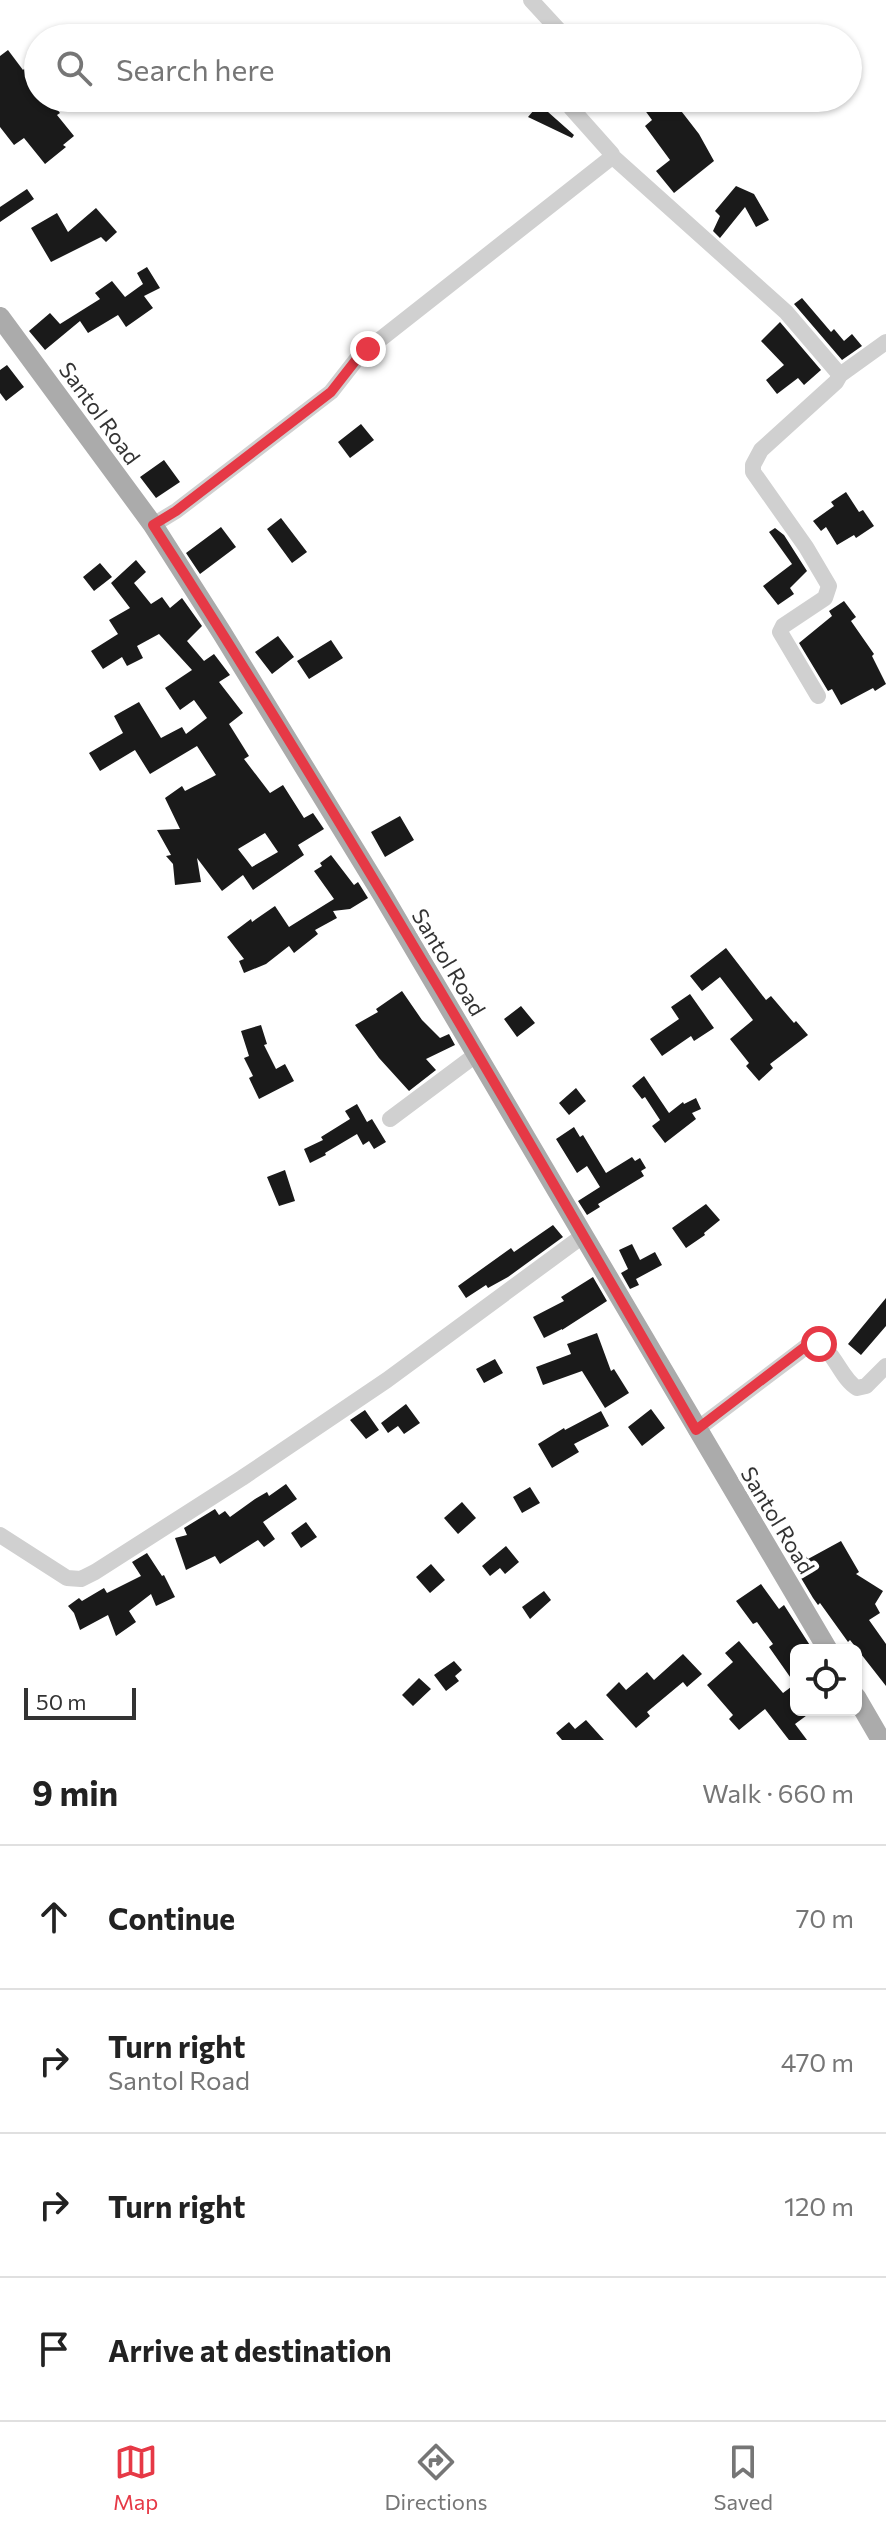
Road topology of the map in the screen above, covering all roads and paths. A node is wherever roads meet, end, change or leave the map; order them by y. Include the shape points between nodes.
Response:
1 (536, 1) edge
2 (555, 24) edge
3 (574, 112) edge
4 (612, 156) junction
5 (0, 317) edge
6 (886, 342) edge
7 (840, 375) junction
8 (153, 525) junction
9 (818, 696) dead end
10 (477, 1054) junction
11 (390, 1119) dead end
12 (584, 1235) junction
13 (886, 1366) edge
14 (696, 1430) junction
15 (0, 1535) edge
16 (824, 1644) edge
17 (862, 1707) edge
18 (881, 1740) edge

1 - 2 street
3 - 4 street
4 - 7 street via 786,312
4 - 8 street via 368,349 331,392
5 - 8 main road, Santol Road
6 - 7 street
7 - 9 street via 761,450 753,465 760,485 829,586 825,598 780,632
8 - 10 main road, Santol Road
10 - 11 street
10 - 12 main road, Santol Road
12 - 14 main road, Santol Road
12 - 15 street via 387,1380 95,1572 67,1578
13 - 14 street via 857,1388 822,1346 811,1343
14 - 16 main road, Santol Road
17 - 18 main road

